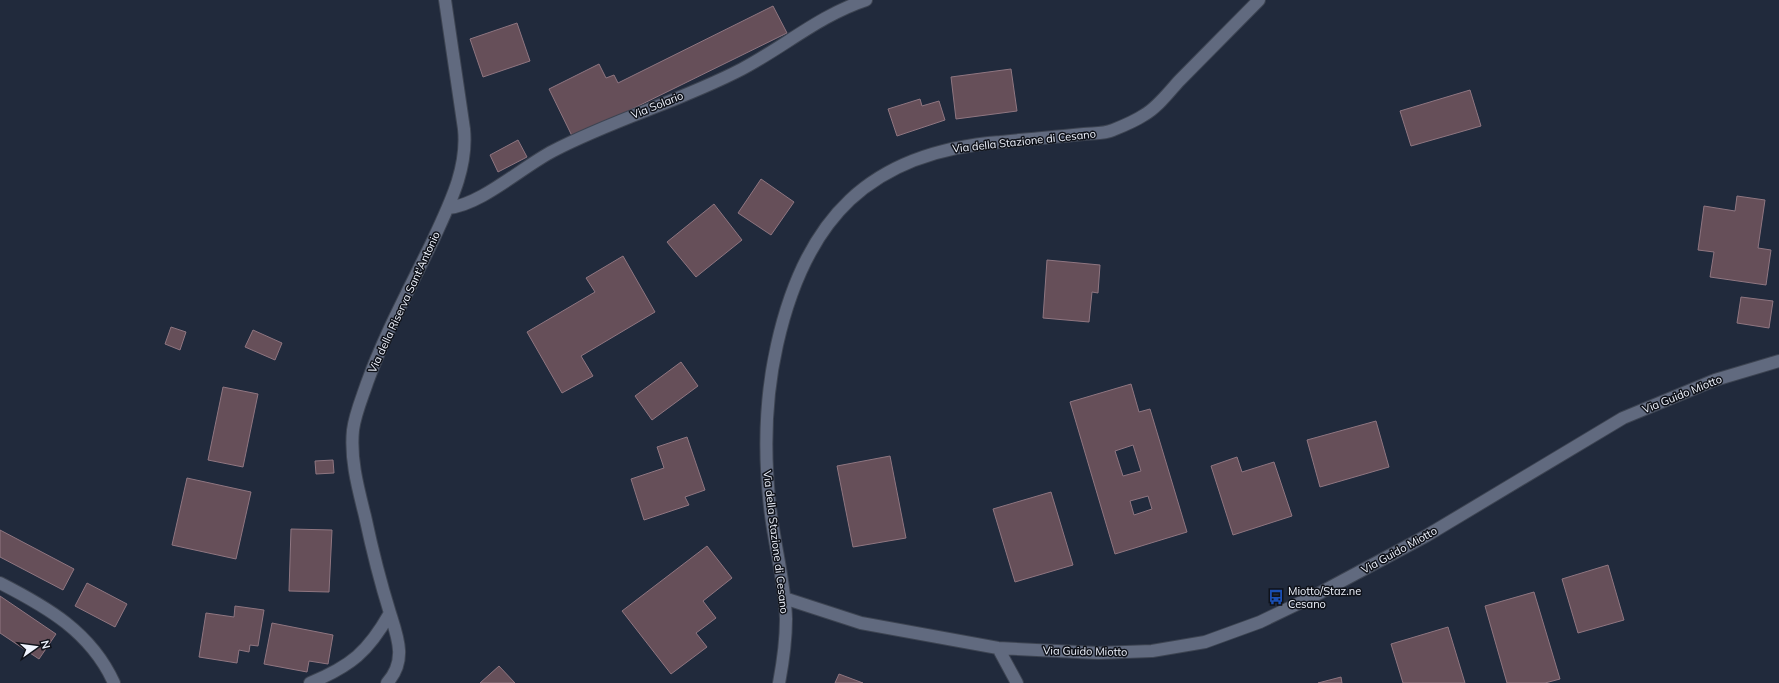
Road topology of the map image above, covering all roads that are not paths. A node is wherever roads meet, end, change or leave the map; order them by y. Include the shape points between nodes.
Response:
1 (445, 0) edge
2 (866, 0) edge
3 (1259, 0) edge
4 (448, 208) junction
5 (1779, 361) edge
6 (0, 583) edge
7 (784, 598) junction
8 (390, 613) junction
9 (998, 648) junction
10 (114, 683) edge
11 (310, 683) edge
12 (386, 683) edge
13 (779, 683) edge
14 (1017, 683) edge

1 - 4 street, Via della Riserva Sant'Antonio via 465,148
2 - 4 street, Via Solario via 821,19 742,69 583,136 522,169 476,200 463,206
3 - 7 street, Via della Stazione di Cesano via 1146,115 1109,132 990,142 925,155 889,171 865,186 834,217 796,278 786,306 773,364 766,428 767,476
4 - 8 street, Via della Riserva Sant'Antonio via 376,360 358,408 354,429 353,451 357,483 379,578
5 - 9 street, Via Guido Miotto via 1715,380 1623,418 1426,536 1314,596 1232,633 1205,642 1152,651 1098,653
6 - 10 street via 62,618 76,630 102,661
7 - 9 street, Via Guido Miotto via 861,623
7 - 13 street, Via della Stazione di Cesano via 786,632
8 - 11 street via 378,633 353,661 337,672
8 - 12 street, Via della Riserva Sant'Antonio via 399,640 400,653 396,671
9 - 14 street

